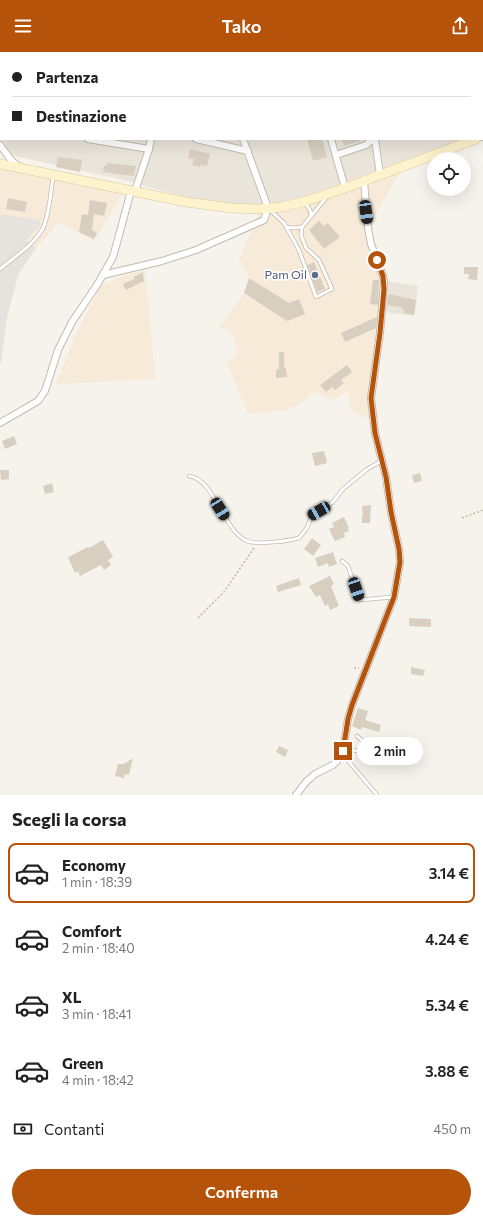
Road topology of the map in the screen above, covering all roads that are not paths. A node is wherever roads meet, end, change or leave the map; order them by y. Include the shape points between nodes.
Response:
1 (94, 140) edge
2 (151, 140) edge
3 (200, 140) edge
4 (243, 140) edge
5 (331, 140) edge
6 (373, 140) edge
7 (374, 140) edge
8 (463, 142) edge
9 (0, 144) edge
10 (148, 149) junction
11 (248, 151) junction
12 (336, 156) junction
13 (0, 164) edge
14 (20, 168) junction
15 (53, 175) junction
16 (380, 175) junction
17 (364, 181) junction
18 (345, 188) junction
19 (133, 191) junction
20 (329, 193) junction
21 (303, 202) junction
22 (268, 208) junction
23 (310, 217) junction
24 (286, 227) junction
25 (302, 227) junction
26 (0, 268) edge
27 (103, 275) junction
28 (0, 423) edge
29 (383, 460) junction
30 (189, 476) dead end
31 (342, 561) dead end
32 (394, 597) junction
33 (357, 736) dead end
34 (343, 751) junction
35 (296, 795) edge
36 (377, 795) edge

1 - 10 street
2 - 10 street
3 - 11 street
4 - 11 street
5 - 12 street
6 - 12 street
7 - 16 street
8 - 16 main road
9 - 14 street
10 - 19 street
11 - 22 street
12 - 18 street
13 - 14 main road
14 - 15 main road
15 - 19 main road
15 - 26 lane via 42,228 30,243
16 - 17 main road
17 - 18 main road
17 - 29 street via 371,244 384,282 371,398 375,433
18 - 20 main road
19 - 22 main road via 221,207
19 - 27 street via 113,257
20 - 21 main road
20 - 23 lane
21 - 22 main road
21 - 23 lane via 310,210
22 - 24 lane
22 - 27 street via 264,220 196,250
23 - 25 lane
24 - 25 lane
24 - 25 lane via 316,297 332,289 319,260 306,248 301,236
27 - 28 street via 68,329 58,350 45,391 38,401
29 - 30 lane via 343,489 333,502 312,515 299,538 281,541 253,543 240,537 201,480
29 - 32 street via 399,549 400,562
31 - 32 lane via 348,566 359,600
32 - 34 street via 352,705
33 - 34 lane via 367,745 366,747 361,750
34 - 35 street via 339,759 315,774
34 - 36 lane

